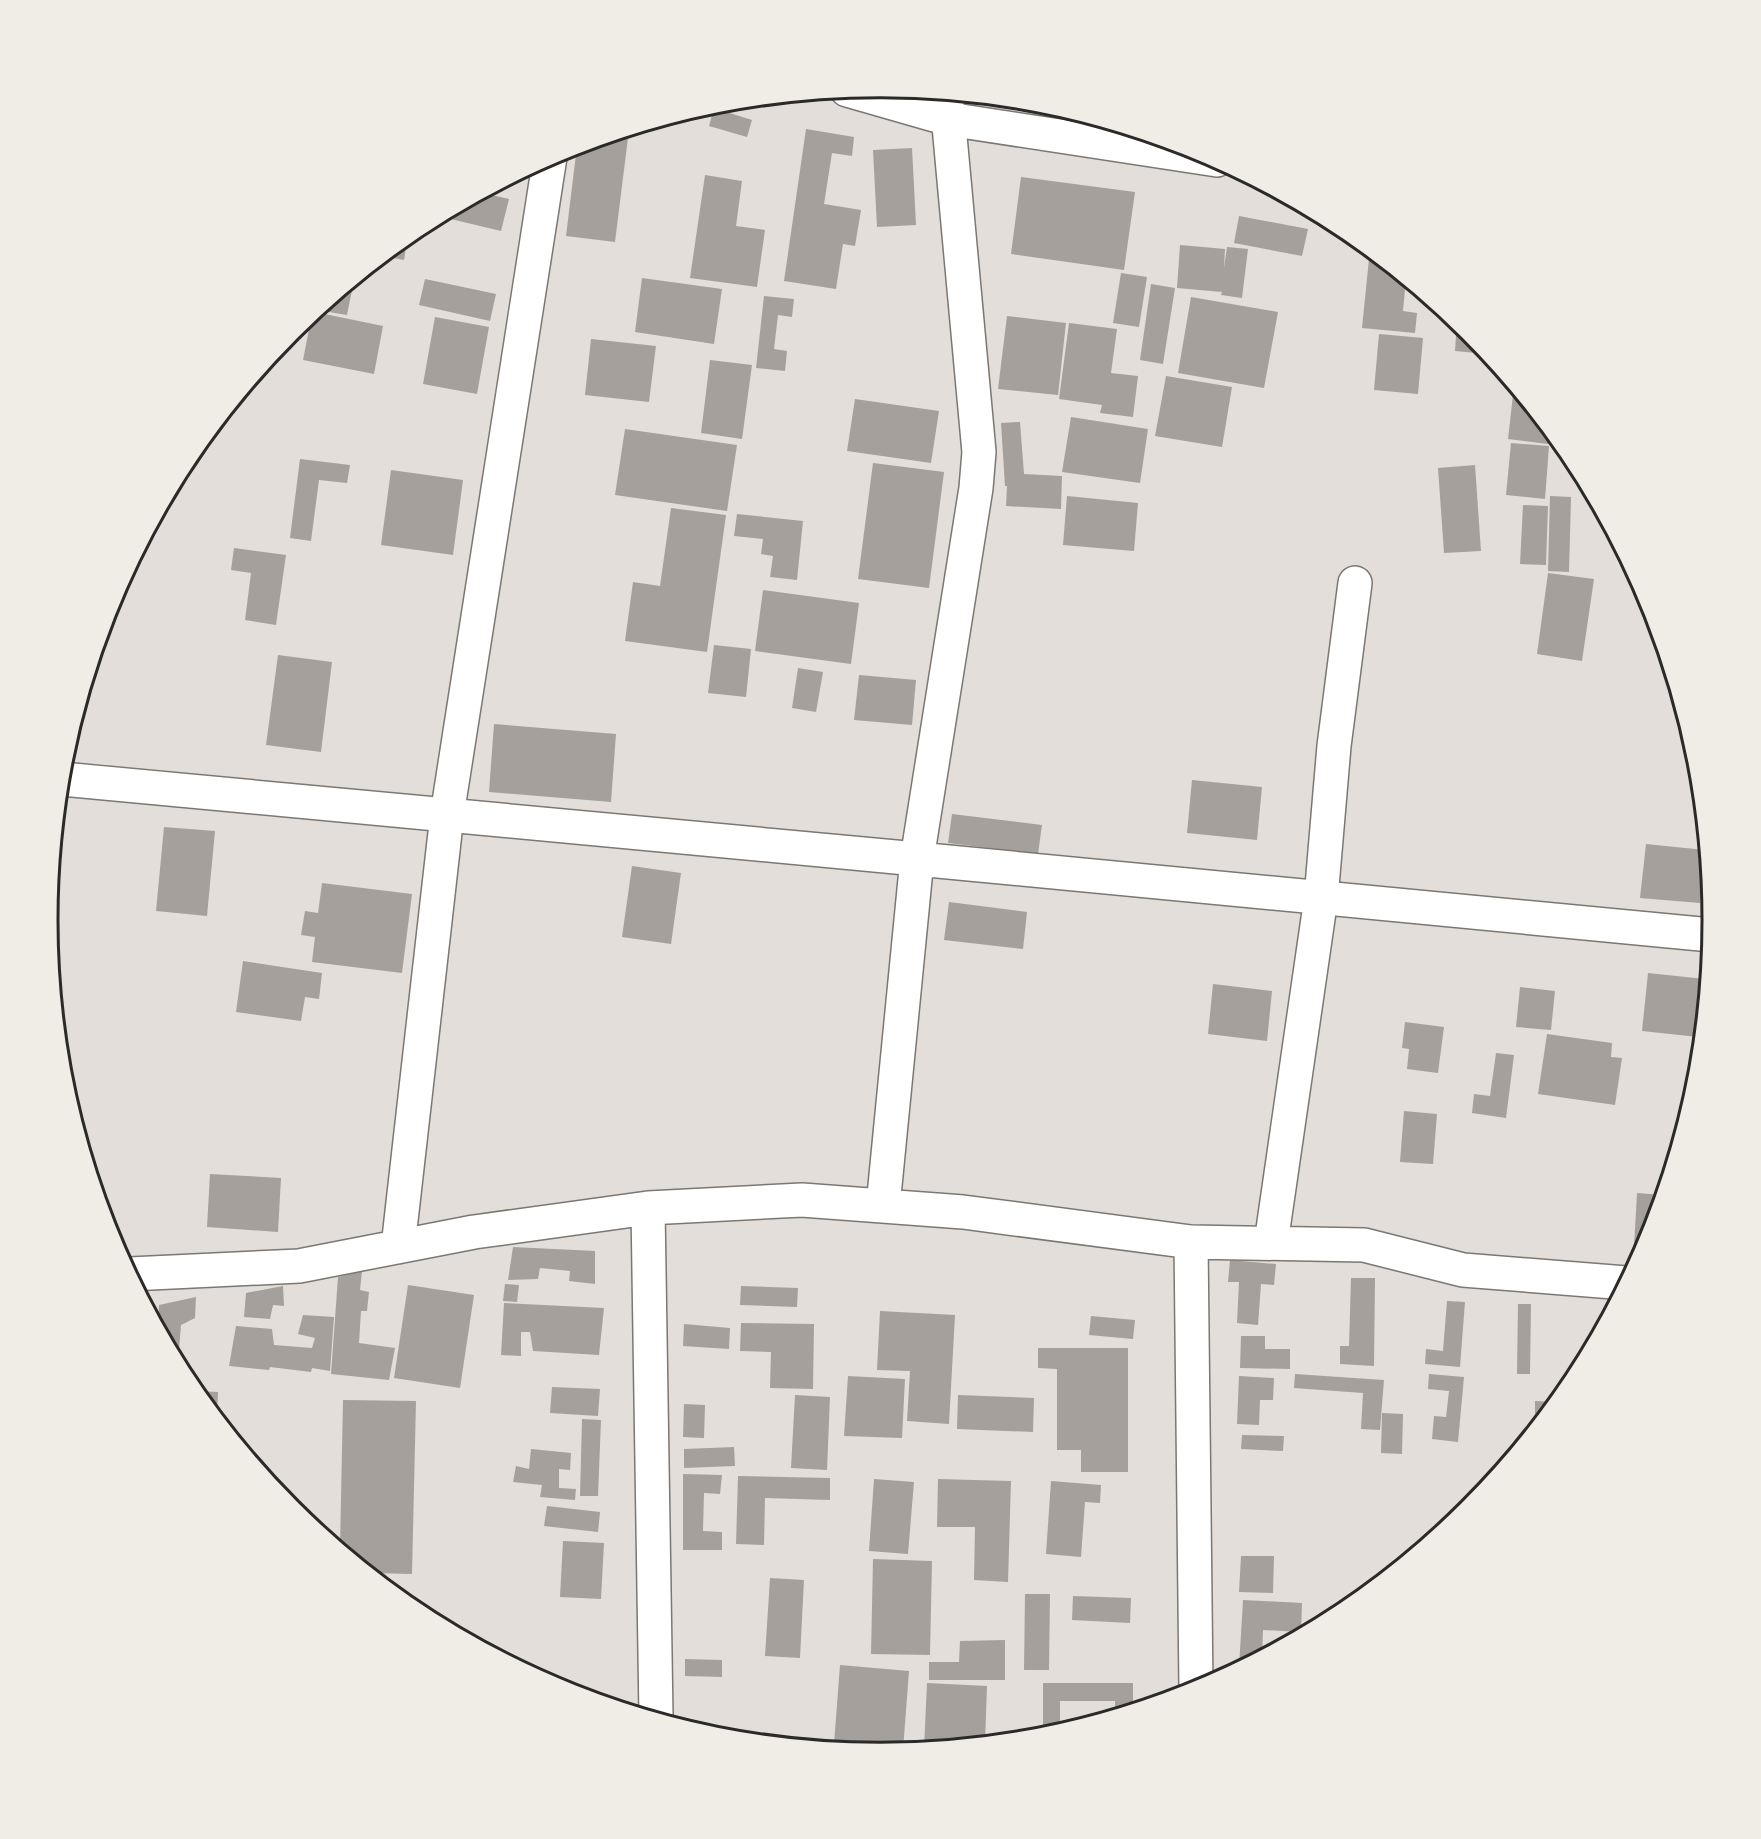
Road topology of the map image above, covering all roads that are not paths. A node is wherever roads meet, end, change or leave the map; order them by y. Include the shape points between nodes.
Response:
1 (899, 98) edge
2 (947, 106) edge
3 (1171, 151) edge
4 (548, 168) edge
5 (1355, 583) dead end
6 (71, 780) edge
7 (447, 815) junction
8 (917, 859) junction
9 (1321, 898) junction
10 (1702, 934) edge
11 (883, 1206) junction
12 (648, 1208) junction
13 (1191, 1242) junction
14 (1271, 1243) junction
15 (398, 1247) junction
16 (139, 1274) edge
17 (1618, 1282) edge
18 (1196, 1679) edge
19 (656, 1710) edge

1 - 2 street
2 - 3 street
2 - 8 street via 979,452
4 - 7 street
5 - 9 street via 1334,746
6 - 7 street
7 - 8 street
7 - 15 street
8 - 9 street
8 - 11 street
9 - 10 street
9 - 14 street
11 - 12 street via 802,1200
11 - 13 street via 963,1212
12 - 15 street via 474,1232
12 - 19 street
13 - 14 street
13 - 18 street
14 - 17 street via 1364,1245 1463,1270
15 - 16 street via 299,1266

